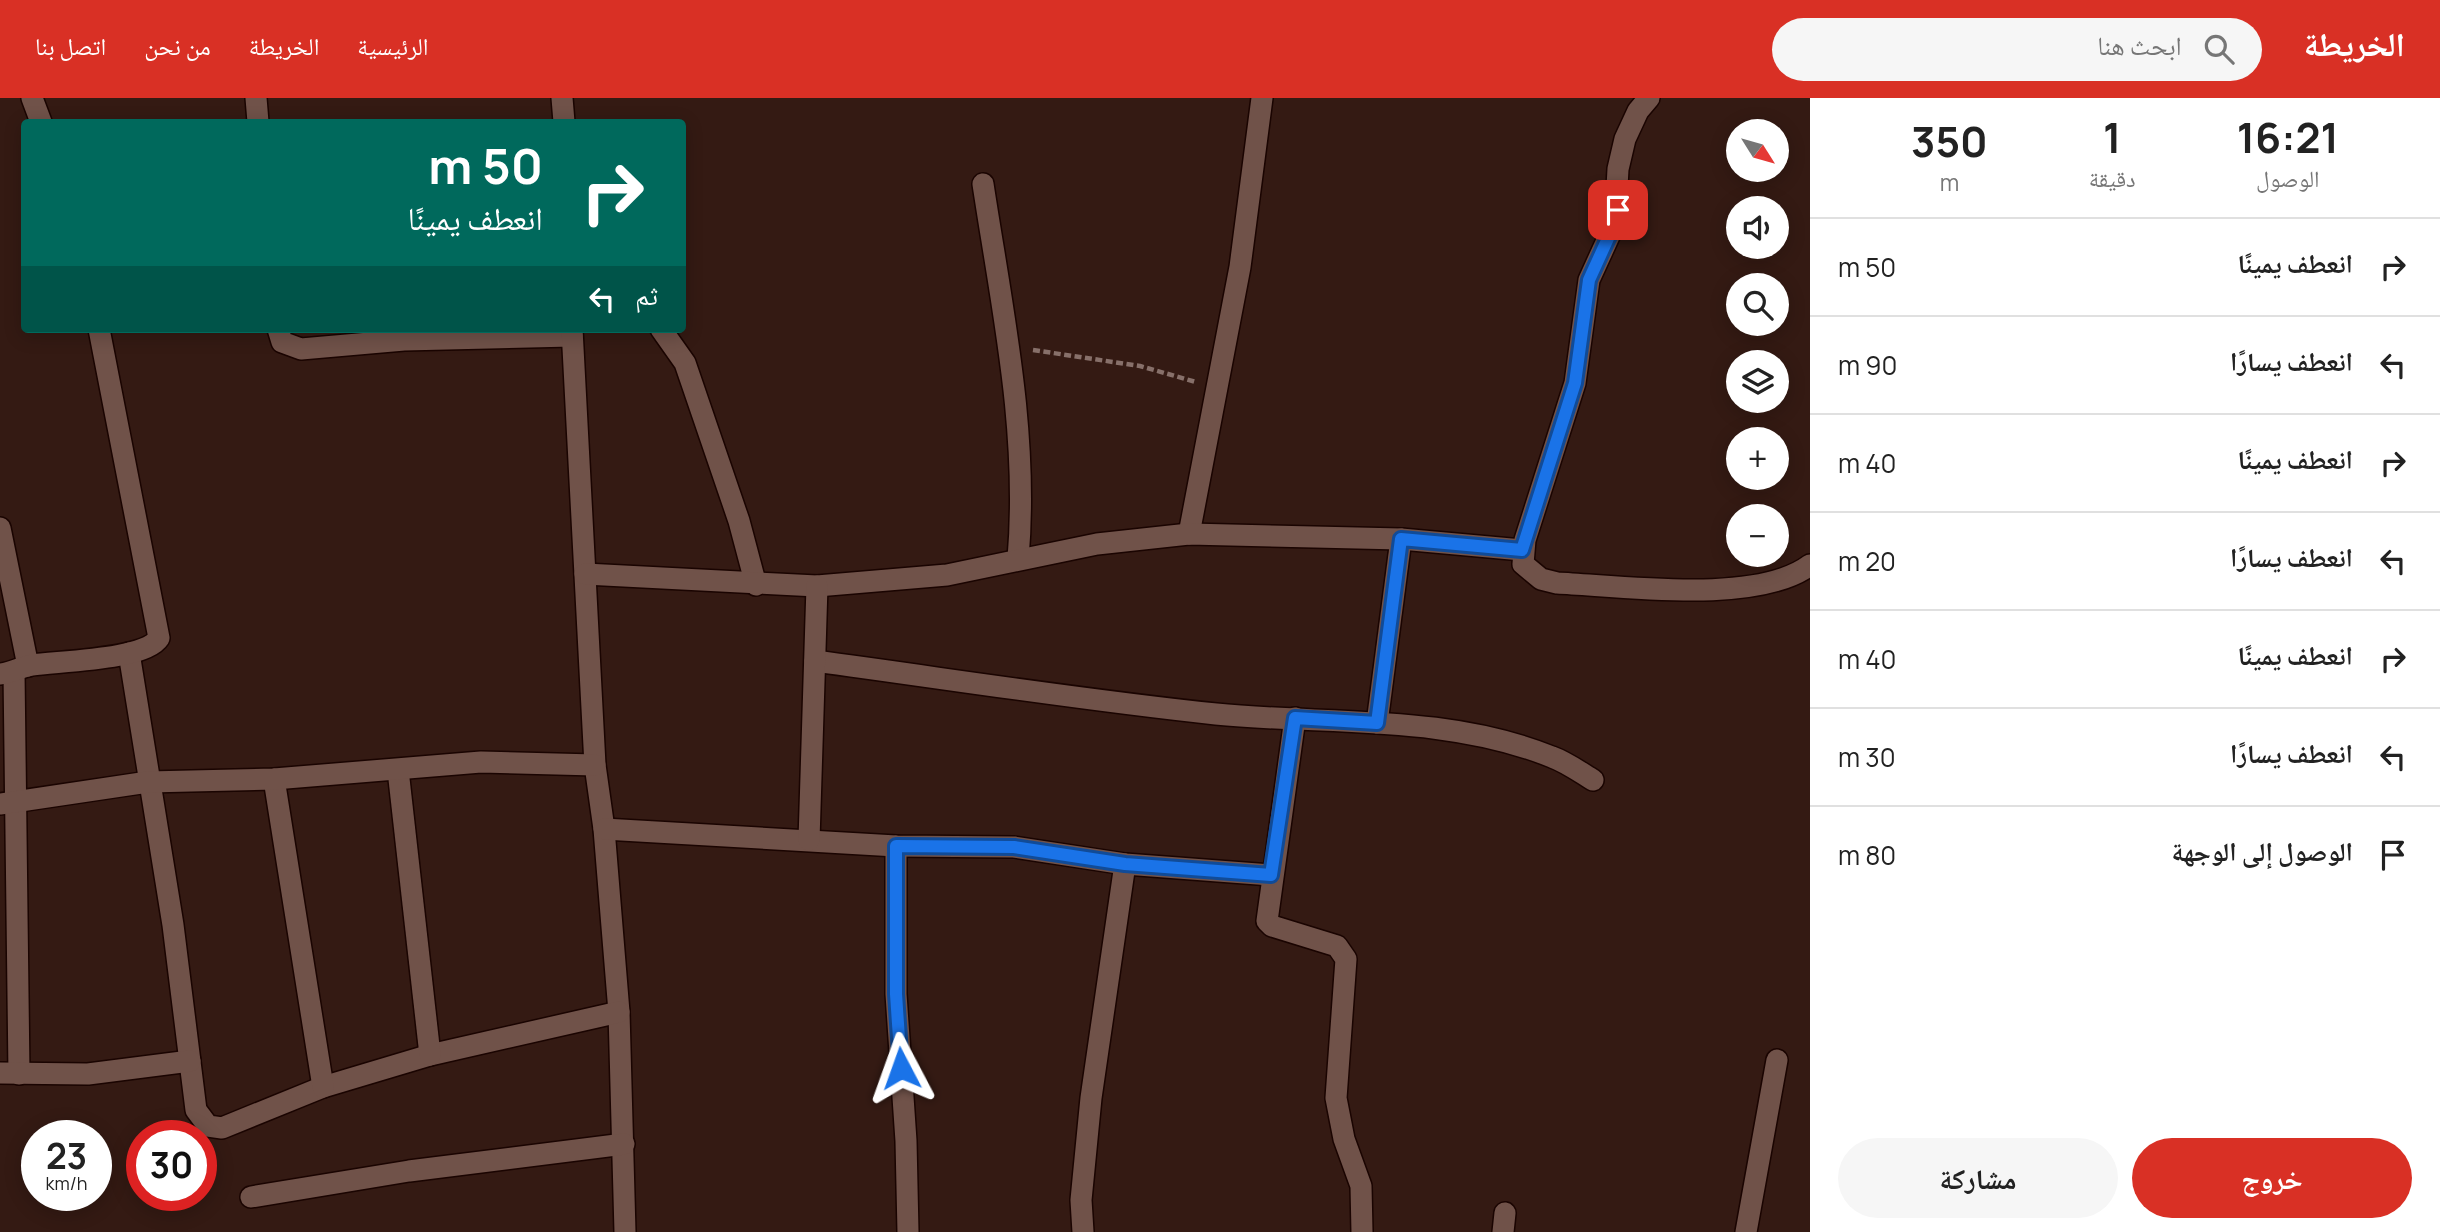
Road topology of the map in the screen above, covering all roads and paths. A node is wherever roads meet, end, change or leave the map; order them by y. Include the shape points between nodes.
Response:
1 (32, 98) edge
2 (256, 98) edge
3 (562, 98) edge
4 (1262, 98) edge
5 (1649, 98) edge
6 (40, 119) edge
7 (258, 119) edge
8 (564, 119) edge
9 (983, 184) dead end
10 (100, 333) edge
11 (279, 333) edge
12 (551, 333) edge
13 (572, 333) edge
14 (664, 333) edge
15 (1009, 347) junction
16 (1217, 387) junction
17 (0, 528) edge
18 (1189, 534) junction
19 (1401, 539) junction
20 (1522, 550) junction
21 (1018, 559) junction
22 (1810, 565) edge
23 (585, 575) junction
24 (756, 585) junction
25 (817, 586) junction
26 (129, 653) junction
27 (815, 661) junction
28 (14, 671) edge
29 (1295, 718) junction
30 (1377, 723) junction
31 (595, 765) junction
32 (398, 770) junction
33 (274, 779) junction
34 (1593, 780) dead end
35 (148, 782) junction
36 (8, 804) edge
37 (604, 829) junction
38 (809, 840) junction
39 (896, 846) junction
40 (1125, 864) junction
41 (1271, 875) junction
42 (619, 1012) junction
43 (430, 1055) junction
44 (1777, 1060) dead end
45 (190, 1061) junction
46 (9, 1074) edge
47 (323, 1087) junction
48 (624, 1144) junction
49 (251, 1197) dead end
50 (625, 1232) edge
51 (908, 1232) edge
52 (1083, 1232) edge
53 (1362, 1232) edge
54 (1746, 1232) edge

1 - 6 street
2 - 7 street
3 - 8 street
4 - 16 street via 1240,267
5 - 20 street via 1625,139 1615,223 1589,280 1575,383
9 - 15 street
10 - 26 street via 158,623 156,642
11 - 12 street via 282,342 301,349
13 - 23 street
14 - 24 street via 685,363
15 - 16 path via 1140,366
15 - 21 street via 1020,448
16 - 18 street
17 - 28 street
18 - 19 street
18 - 21 street
19 - 20 street
19 - 30 street
20 - 22 street via 1523,564 1541,579 1626,586 1722,590 1779,580
21 - 25 street via 947,575
23 - 24 street
23 - 31 street
24 - 25 street
25 - 27 street
26 - 28 street
26 - 35 street
27 - 29 street via 1138,705
27 - 38 street
28 - 36 street
29 - 30 street
29 - 41 street
30 - 34 street via 1513,744 1553,757
31 - 32 street via 481,762
31 - 37 street
32 - 33 street
32 - 43 street
33 - 35 street
33 - 47 street
35 - 36 street
35 - 45 street
36 - 46 street
37 - 38 street
37 - 42 street
38 - 39 street
39 - 40 street via 1014,847
39 - 51 street via 896,994
40 - 41 street
40 - 52 street via 1091,1098 1081,1200
41 - 53 street via 1266,911 1272,926 1337,946 1346,959 1336,1098 1344,1139 1361,1186
42 - 43 street
42 - 48 street
43 - 47 street
44 - 54 street
45 - 46 street via 88,1074
45 - 47 street via 196,1110 213,1129
48 - 49 street via 409,1171
48 - 50 street

